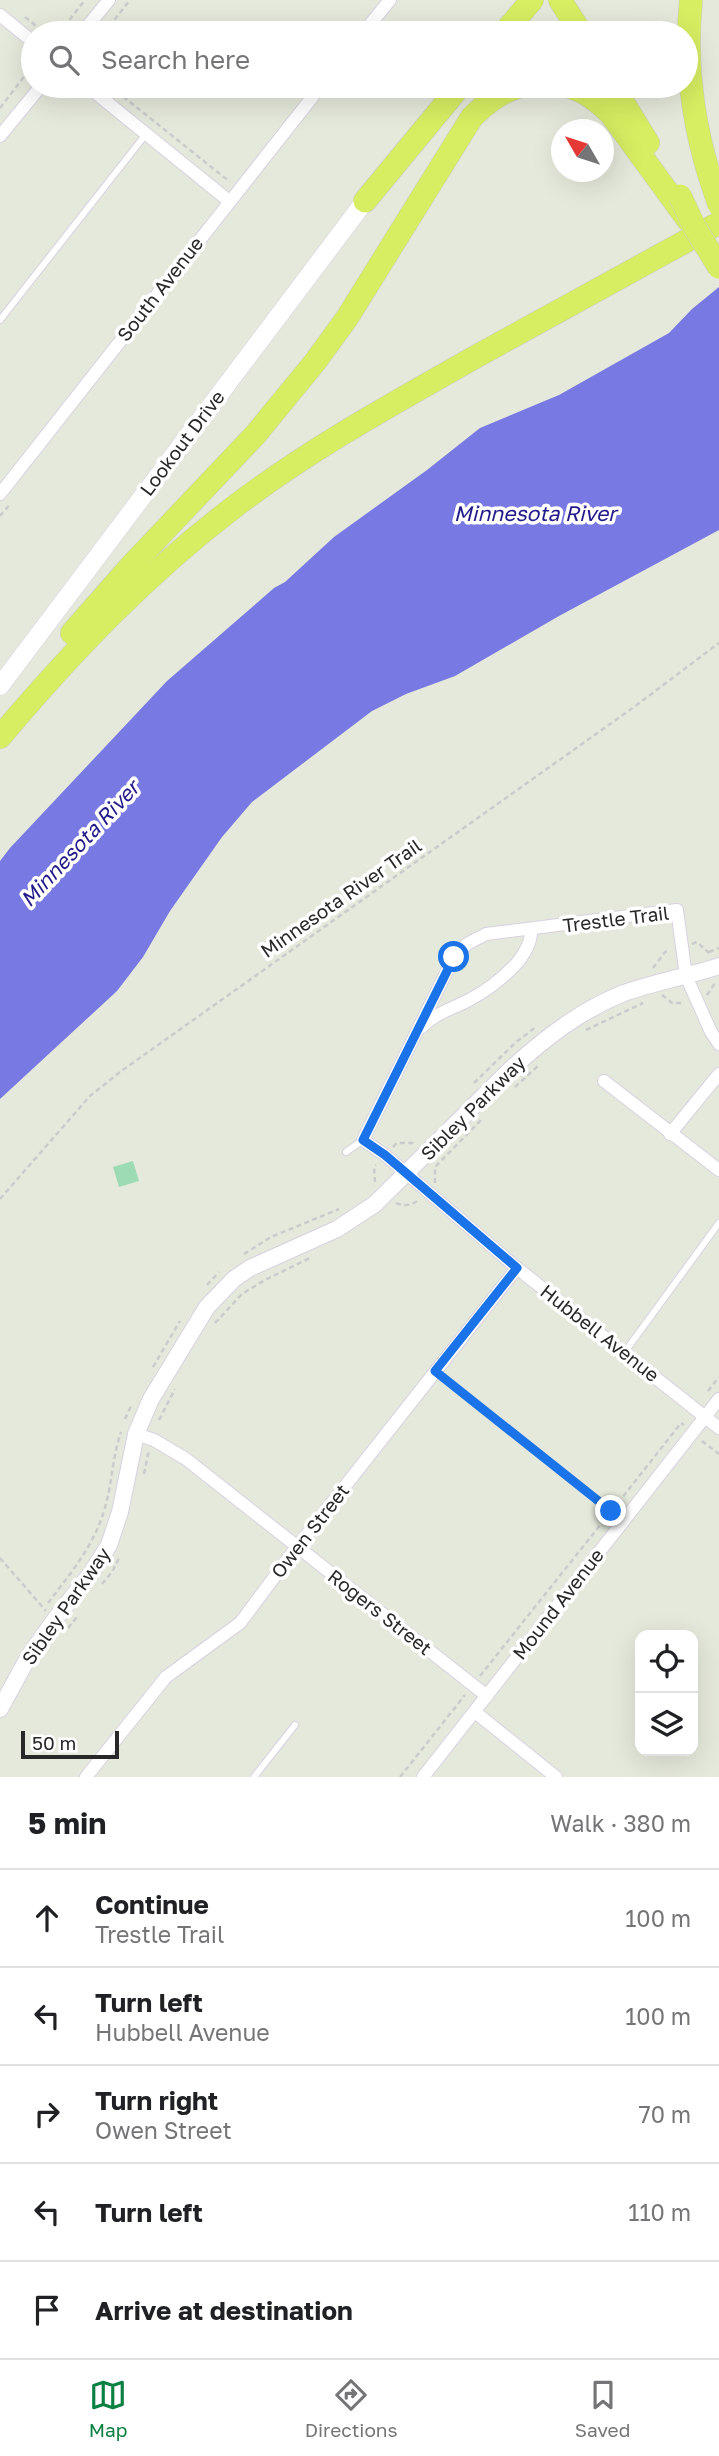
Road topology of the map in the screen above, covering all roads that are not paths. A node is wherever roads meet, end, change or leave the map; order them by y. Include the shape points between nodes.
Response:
1 (109, 0) edge
2 (390, 0) edge
3 (519, 0) edge
4 (531, 0) edge
5 (691, 0) edge
6 (0, 15) edge
7 (92, 21) edge
8 (373, 21) edge
9 (503, 21) edge
10 (514, 21) edge
11 (689, 21) edge
12 (21, 32) edge
13 (31, 98) edge
14 (94, 98) edge
15 (311, 98) edge
16 (444, 98) edge
17 (450, 98) edge
18 (494, 98) edge
19 (593, 98) edge
20 (620, 98) edge
21 (693, 98) edge
22 (146, 134) junction
23 (0, 136) edge
24 (676, 198) junction
25 (229, 201) junction
26 (365, 201) junction
27 (719, 204) edge
28 (719, 223) edge
29 (719, 267) edge
30 (0, 320) edge
31 (0, 494) edge
32 (0, 686) edge
33 (0, 731) edge
34 (0, 737) edge
35 (531, 929) junction
36 (714, 959) edge
37 (686, 976) junction
38 (417, 1032) junction
39 (719, 1044) edge
40 (719, 1074) edge
41 (604, 1081) dead end
42 (670, 1134) junction
43 (363, 1140) junction
44 (346, 1152) dead end
45 (719, 1170) edge
46 (406, 1175) junction
47 (719, 1223) edge
48 (517, 1268) junction
49 (624, 1353) junction
50 (435, 1371) junction
51 (719, 1399) edge
52 (705, 1416) junction
53 (719, 1428) edge
54 (144, 1437) junction
55 (611, 1511) road end
56 (297, 1547) junction
57 (486, 1696) junction
58 (0, 1709) edge
59 (475, 1712) junction
60 (295, 1725) dead end
61 (86, 1777) edge
62 (254, 1777) edge
63 (423, 1777) edge
64 (556, 1777) edge

1 - 7 street
2 - 8 street
3 - 9 highway
4 - 10 highway
5 - 11 highway, bridge
6 - 12 street
13 - 23 street
14 - 22 street
15 - 25 street, South Avenue
16 - 26 highway
17 - 26 highway
18 - 33 highway via 472,117 315,362 256,434 45,664
19 - 24 highway via 610,113
20 - 24 highway
21 - 27 highway, bridge via 701,149
22 - 25 street
22 - 30 lane
24 - 29 highway, bridge
25 - 31 street, South Avenue
26 - 32 main road, Lookout Drive
28 - 34 highway via 394,402 280,473 188,545 108,617
35 - 37 street, Trestle Trail via 677,910
35 - 38 street, Trestle Trail via 532,940 499,982 432,1017
35 - 38 street, Trestle Trail via 486,934 467,943 454,957
36 - 37 street, Sibley Parkway
37 - 39 street
37 - 46 street, Sibley Parkway via 625,993 576,1017 511,1069
38 - 43 street, Trestle Trail
40 - 42 street
41 - 42 street
42 - 45 street
43 - 44 lane
43 - 46 street, Hubbell Avenue
46 - 48 street, Hubbell Avenue
46 - 54 street, Sibley Parkway via 355,1218 250,1268 221,1292 151,1399
47 - 49 lane
48 - 49 street, Hubbell Avenue
48 - 50 street, Owen Street
49 - 52 street, Hubbell Avenue
50 - 55 lane
50 - 56 street, Owen Street
51 - 52 street, Mound Avenue
52 - 53 street, Hubbell Avenue
52 - 57 street, Mound Avenue
54 - 56 street, Rogers Street via 186,1459
54 - 58 street, Sibley Parkway via 109,1545 29,1656
56 - 57 street, Rogers Street
56 - 61 street, Owen Street via 240,1623 166,1677
57 - 59 street, Mound Avenue
59 - 63 street, Mound Avenue
59 - 64 street
60 - 62 lane

